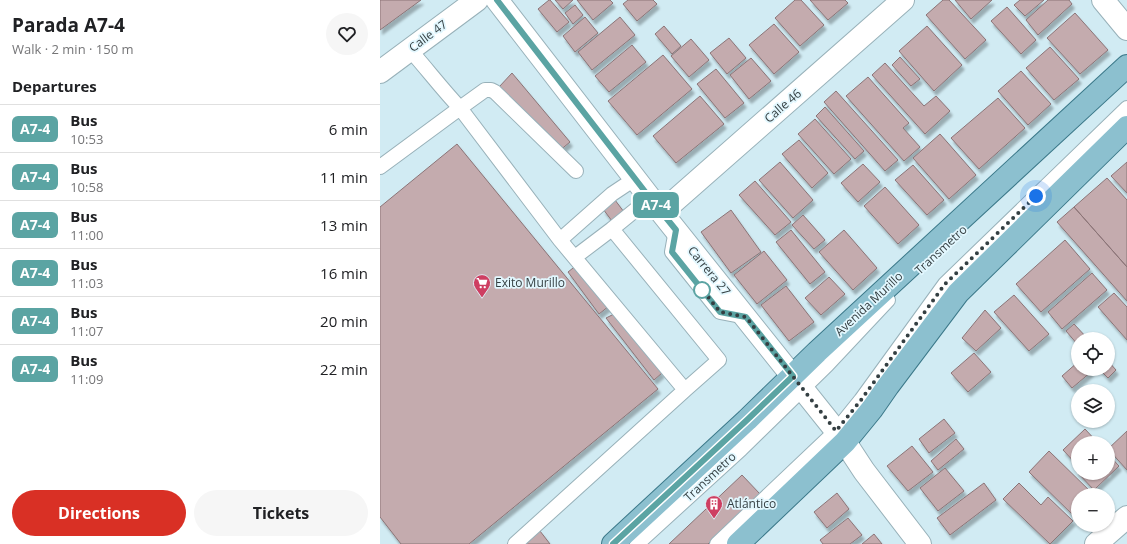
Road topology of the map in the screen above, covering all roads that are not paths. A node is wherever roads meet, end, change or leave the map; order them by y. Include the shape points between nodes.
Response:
1 (477, 0) edge
2 (497, 0) edge
3 (903, 0) edge
4 (1103, 0) edge
5 (1127, 29) edge
6 (410, 50) junction
7 (1127, 66) edge
8 (380, 72) edge
9 (1127, 76) edge
10 (460, 108) junction
11 (1127, 108) edge
12 (1127, 128) edge
13 (380, 167) edge
14 (576, 171) dead end
15 (636, 178) junction
16 (656, 205) junction
17 (612, 229) junction
18 (560, 240) junction
19 (575, 257) junction
20 (798, 382) junction
21 (685, 390) junction
22 (841, 436) junction
23 (1127, 517) edge
24 (515, 544) edge
25 (613, 544) edge
26 (638, 544) edge
27 (718, 544) edge
28 (738, 544) edge
29 (920, 544) edge
30 (1096, 544) edge

1 - 6 street, Calle 47
2 - 15 street, Carrera 27
3 - 16 street, Calle 46
4 - 5 street
6 - 8 street, Calle 47
6 - 10 lane
7 - 20 main road, Avenida Murillo via 829,341
9 - 20 lane, Transmetro via 892,295 827,365
10 - 13 lane
10 - 14 lane via 485,90 495,92
10 - 18 lane
11 - 22 lane via 945,284 861,400
12 - 22 main road via 958,293 872,409
15 - 16 street, Carrera 27
15 - 18 lane via 612,194
16 - 17 lane
16 - 20 street, Carrera 27
17 - 19 lane
17 - 21 lane via 719,360
18 - 19 lane
19 - 21 lane
20 - 22 street, Carrera 27
20 - 25 main road, Avenida Murillo via 747,420
20 - 26 lane, Transmetro via 741,449
21 - 24 lane
22 - 27 lane
22 - 28 main road
22 - 29 street, Carrera 27 via 864,472
23 - 30 street

